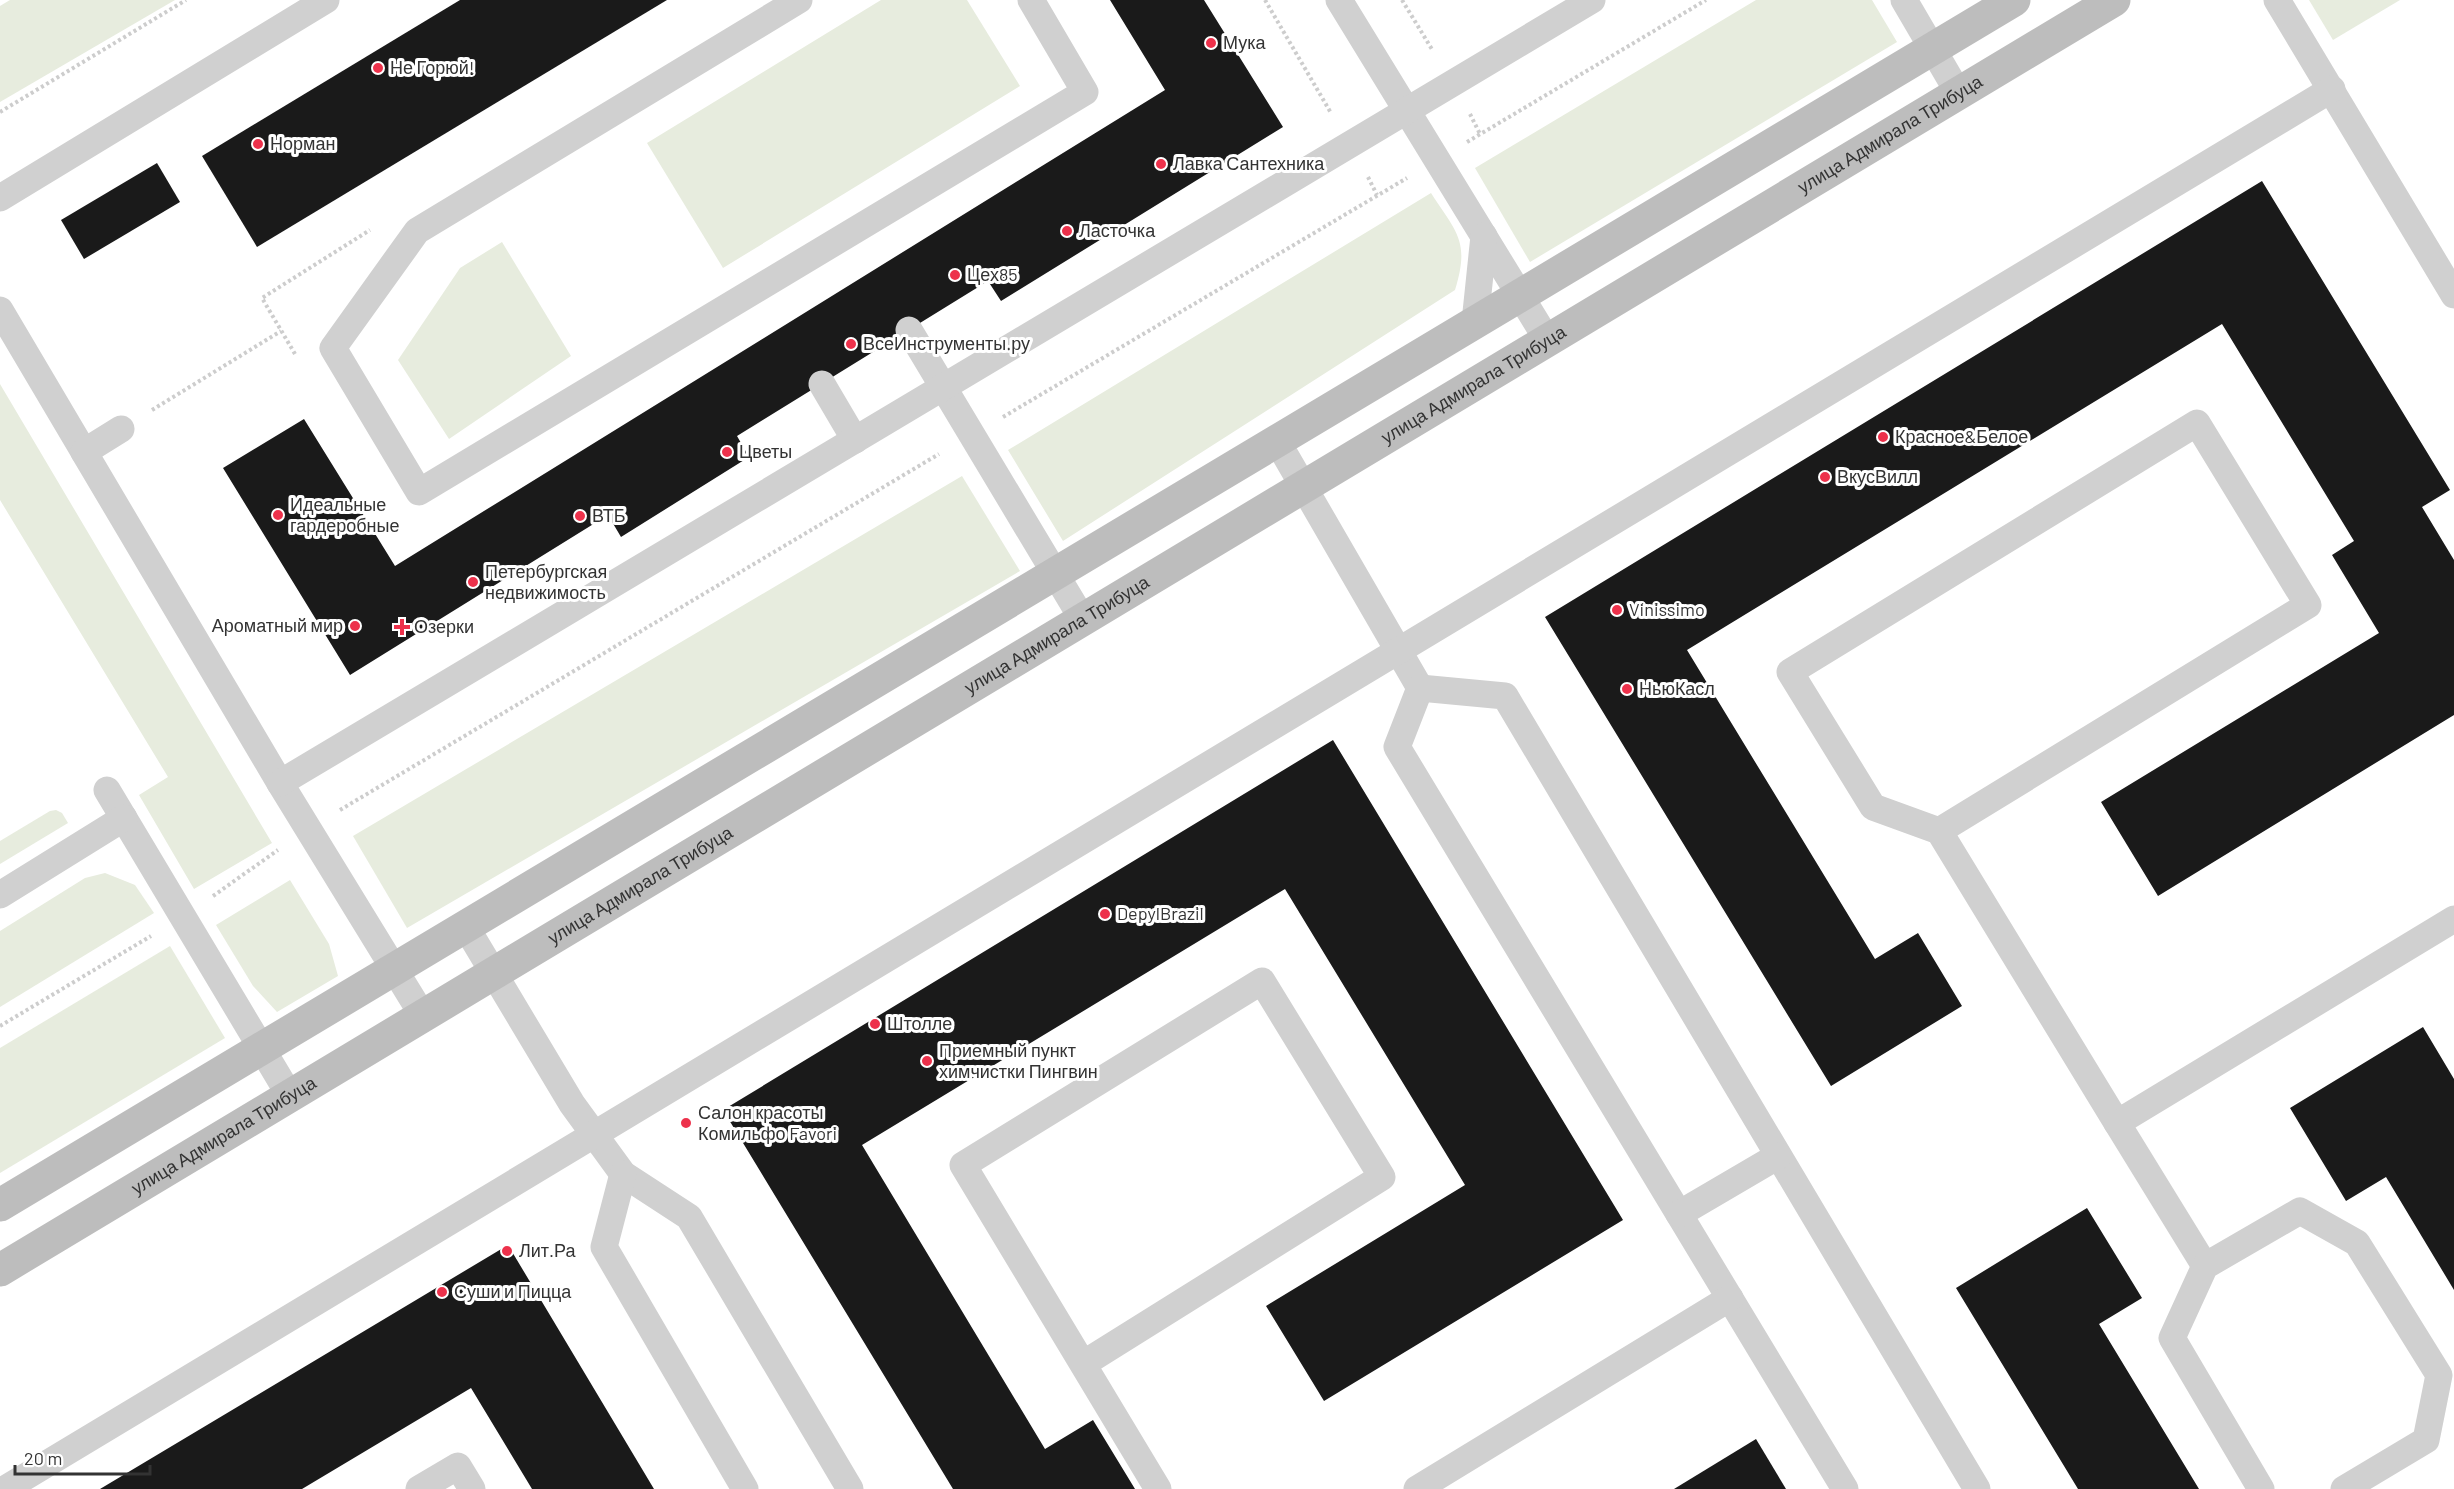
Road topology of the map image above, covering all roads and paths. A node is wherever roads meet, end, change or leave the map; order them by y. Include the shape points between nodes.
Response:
1 (186, 0) edge
2 (326, 0) edge
3 (799, 0) edge
4 (1031, 0) edge
5 (1265, 0) edge
6 (1339, 0) edge
7 (1592, 0) edge
8 (1706, 0) edge
9 (1904, 0) edge
10 (2014, 0) edge
11 (2114, 0) edge
12 (2277, 0) edge
13 (1933, 49) junction
14 (2332, 89) junction
15 (1959, 94) junction
16 (1406, 111) junction
17 (0, 112) edge
18 (1350, 145) junction
19 (1437, 161) junction
20 (1377, 195) junction
21 (0, 198) edge
22 (372, 229) dead end
23 (1484, 237) junction
24 (1520, 295) junction
25 (2454, 296) edge
26 (0, 310) edge
27 (1475, 322) junction
28 (281, 330) junction
29 (909, 330) dead end
30 (1548, 341) junction
31 (299, 360) dead end
32 (822, 384) dead end
33 (944, 386) junction
34 (121, 429) joint
35 (971, 435) junction
36 (855, 440) junction
37 (1276, 441) junction
38 (84, 452) junction
39 (1304, 487) junction
40 (1055, 574) junction
41 (1083, 620) junction
42 (1397, 650) junction
43 (1420, 688) junction
44 (280, 783) junction
45 (107, 790) dead end
46 (124, 818) junction
47 (309, 828) junction
48 (1939, 831) junction
49 (0, 896) edge
50 (183, 917) junction
51 (2454, 918) edge
52 (466, 927) junction
53 (394, 969) junction
54 (494, 974) junction
55 (423, 1016) junction
56 (0, 1026) edge
57 (261, 1048) junction
58 (290, 1096) junction
59 (2117, 1123) junction
60 (594, 1135) junction
61 (1779, 1156) junction
62 (623, 1174) junction
63 (0, 1205) edge
64 (1678, 1214) junction
65 (2205, 1266) junction
66 (0, 1270) edge
67 (1730, 1298) junction
68 (1083, 1364) junction
69 (6, 1489) edge
70 (419, 1489) edge
71 (472, 1489) edge
72 (745, 1489) edge
73 (850, 1489) edge
74 (1158, 1489) edge
75 (1417, 1489) edge
76 (1845, 1489) edge
77 (1977, 1489) edge
78 (2260, 1489) edge
79 (2344, 1489) edge

1 - 17 path
2 - 21 lane
3 - 4 lane via 417,231 333,348 419,492 1085,92
5 - 18 path
6 - 16 lane
7 - 16 lane
8 - 19 path
9 - 13 lane
10 - 13 street
11 - 15 street, улица Адмирала Трибуца
12 - 14 lane
13 - 15 lane
13 - 24 street
14 - 25 lane
14 - 42 lane
15 - 30 street, улица Адмирала Трибуца
16 - 18 lane
16 - 19 lane
18 - 20 path
18 - 33 lane
19 - 20 path
19 - 23 lane
20 - 35 path
22 - 28 path via 262,298
23 - 24 lane
23 - 27 lane
24 - 27 street
24 - 30 lane
26 - 38 lane
27 - 37 street
28 - 31 path
28 - 34 path
29 - 33 lane
30 - 39 street, улица Адмирала Трибуца
32 - 36 lane
33 - 35 lane
33 - 36 lane
34 - 38 lane
35 - 40 lane
35 - 47 path
36 - 44 lane
37 - 39 lane
37 - 40 street
38 - 44 lane
39 - 41 street, улица Адмирала Трибуца
39 - 42 lane
40 - 41 lane
40 - 52 street
41 - 54 street, улица Адмирала Трибуца
42 - 43 lane
42 - 60 lane
43 - 61 lane via 1505,696
43 - 64 lane via 1397,747
44 - 47 lane
45 - 46 lane
46 - 49 lane
46 - 50 lane
47 - 50 path
47 - 53 lane
48 - 48 lane via 1873,807 1790,672 2197,423 2308,605
48 - 59 lane
50 - 56 path
50 - 57 lane
51 - 59 lane
52 - 53 street
52 - 54 lane
53 - 55 lane
53 - 57 street
54 - 55 street, улица Адмирала Трибуца
54 - 60 lane
55 - 58 street, улица Адмирала Трибуца
57 - 58 lane
57 - 63 street
58 - 66 street, улица Адмирала Трибуца
59 - 65 lane
60 - 62 lane
60 - 69 lane
61 - 64 lane
61 - 77 lane
62 - 72 lane via 604,1247
62 - 73 lane via 688,1217
64 - 67 lane
65 - 78 lane via 2172,1338
65 - 79 lane via 2300,1211 2357,1243 2439,1375 2426,1440
67 - 75 lane
67 - 76 lane
68 - 68 lane via 963,1165 1262,981 1382,1178
68 - 74 lane
70 - 71 lane via 458,1466

